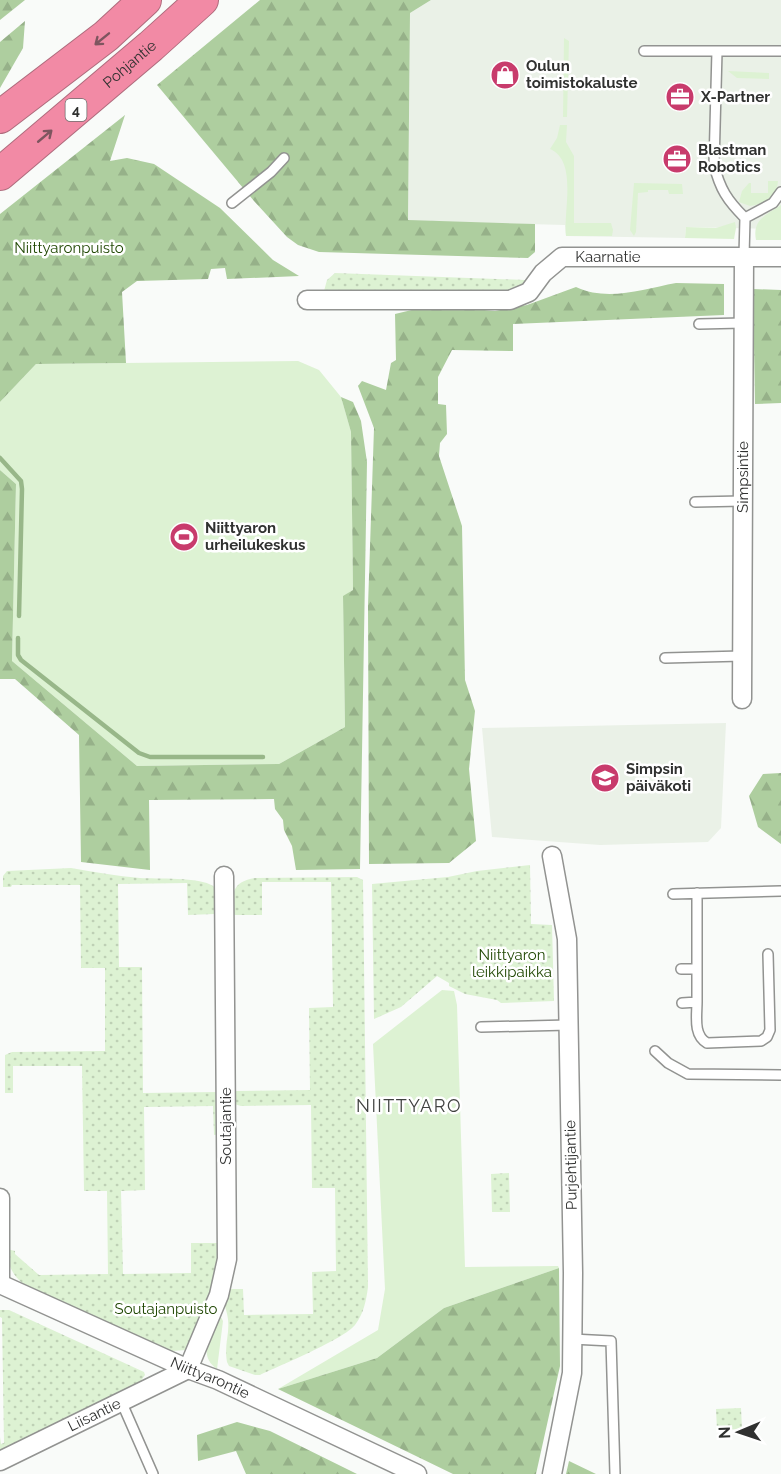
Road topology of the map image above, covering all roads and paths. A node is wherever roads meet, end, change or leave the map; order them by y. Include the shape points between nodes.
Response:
1 (145, 0) edge
2 (202, 0) edge
3 (220, 0) edge
4 (152, 46) junction
5 (644, 51) dead end
6 (717, 51) junction
7 (781, 51) edge
8 (0, 117) edge
9 (284, 158) dead end
10 (0, 174) edge
11 (781, 192) edge
12 (232, 203) dead end
13 (745, 218) junction
14 (744, 256) junction
15 (781, 257) edge
16 (307, 300) dead end
17 (742, 323) junction
18 (699, 324) dead end
19 (742, 501) junction
20 (695, 502) dead end
21 (742, 656) junction
22 (665, 658) dead end
23 (742, 699) dead end
24 (552, 856) dead end
25 (224, 876) dead end
26 (781, 891) edge
27 (697, 893) junction
28 (673, 894) dead end
29 (768, 954) dead end
30 (681, 969) dead end
31 (697, 969) junction
32 (697, 1002) junction
33 (682, 1003) dead end
34 (569, 1025) junction
35 (481, 1027) dead end
36 (655, 1051) dead end
37 (781, 1075) edge
38 (0, 1198) edge
39 (0, 1284) edge
40 (572, 1339) junction
41 (188, 1369) junction
42 (121, 1401) junction
43 (0, 1461) edge
44 (153, 1474) edge
45 (417, 1474) edge
46 (552, 1474) edge
47 (615, 1474) edge

1 -> 8 highway via 106,36
2 - 4 highway, Pohjantie / 4
3 - 4 highway
10 -> 4 highway, Pohjantie / 4
5 - 6 lane
6 - 7 lane
6 - 13 lane via 714,165 728,202
9 - 12 lane
11 - 13 lane via 773,203
13 - 14 lane
14 - 15 street, Kaarnatie
14 - 16 street, Kaarnatie via 562,257 529,292 510,300
14 - 17 street, Simpsintie
17 - 18 lane
17 - 19 street, Simpsintie
19 - 20 lane
19 - 21 street, Simpsintie
21 - 22 lane
21 - 23 street, Simpsintie
24 - 34 street, Purjehtijantie via 567,939
25 - 41 street, Soutajantie via 227,1259 219,1295
26 - 27 lane
27 - 28 lane
27 - 31 lane
29 - 32 lane via 767,1037 761,1041 702,1040 698,1034
30 - 31 lane
31 - 32 lane
32 - 33 lane
34 - 35 lane
34 - 40 street, Purjehtijantie
36 - 37 lane via 688,1074
38 - 39 street
39 - 41 street, Niittyarontie
40 - 46 street, Purjehtijantie via 572,1373
40 - 47 lane via 611,1341
41 - 42 street, Liisantie
41 - 45 street, Niittyarontie
42 - 43 street, Liisantie
42 - 44 lane

